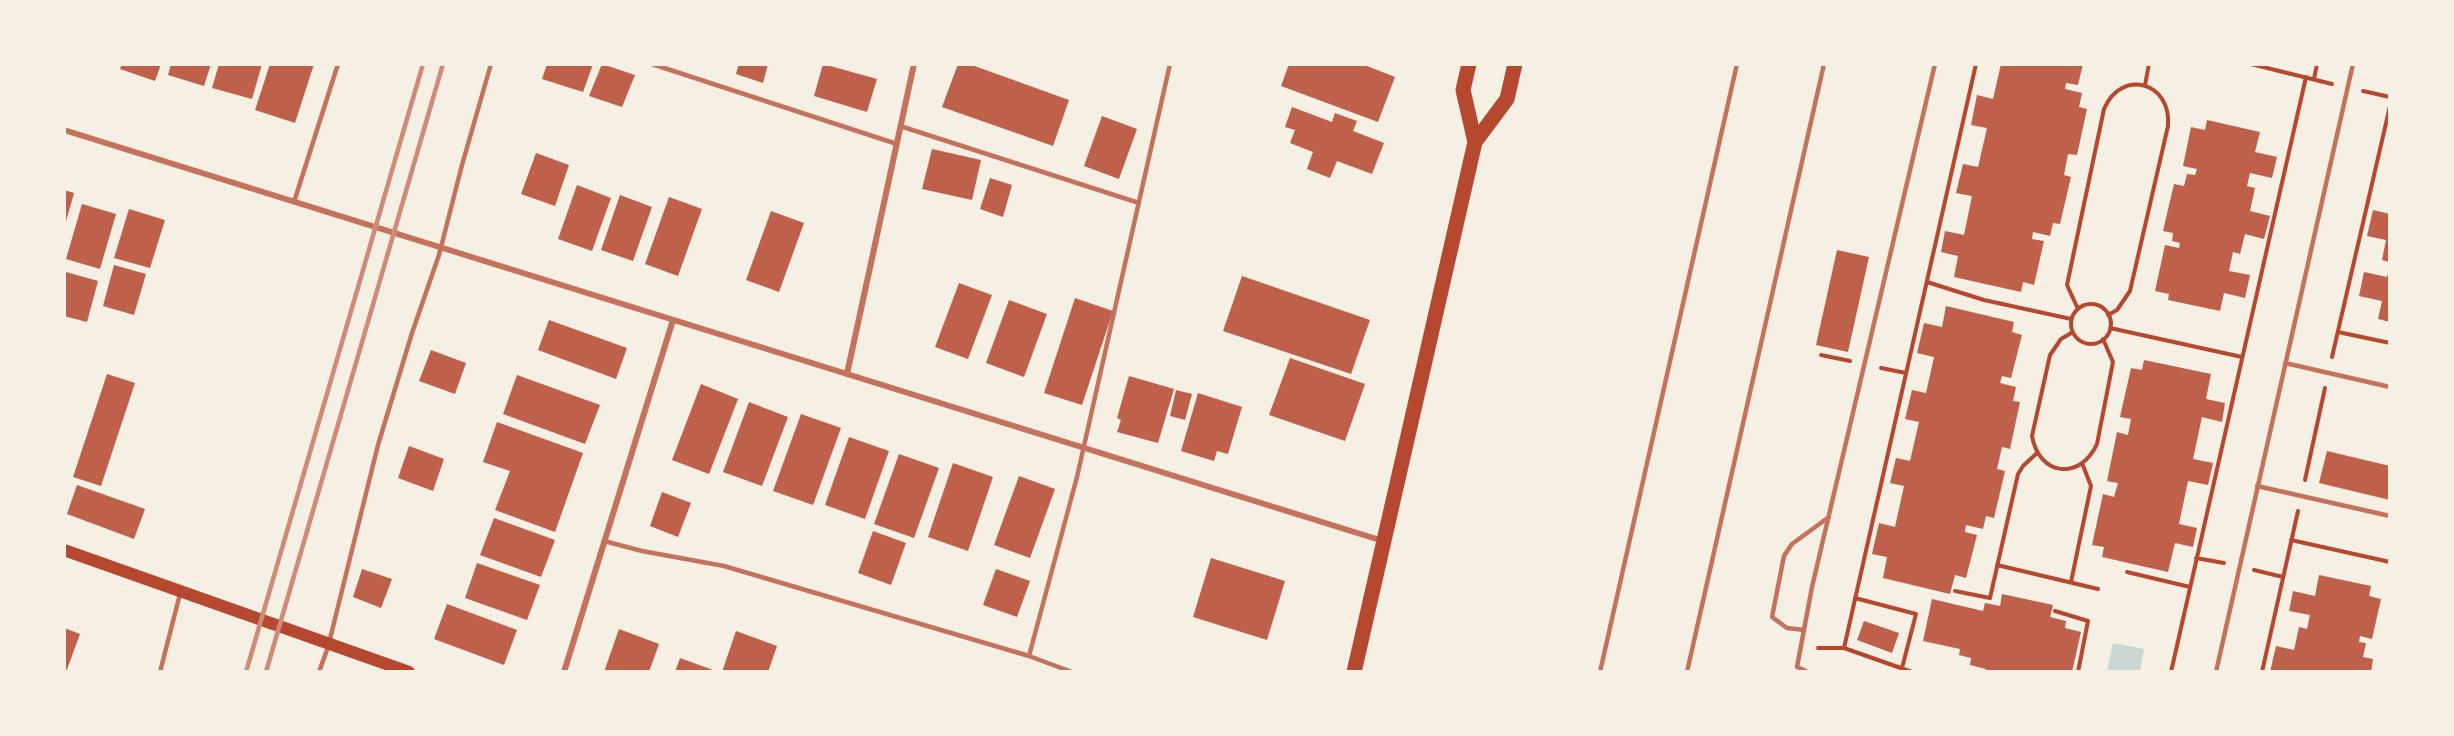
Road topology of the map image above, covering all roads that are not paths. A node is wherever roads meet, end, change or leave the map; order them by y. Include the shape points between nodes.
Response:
1 (338, 64) edge
2 (491, 64) edge
3 (652, 64) edge
4 (914, 64) edge
5 (1170, 64) edge
6 (1469, 64) edge
7 (1515, 64) edge
8 (1737, 64) edge
9 (1824, 64) edge
10 (1935, 64) edge
11 (2353, 64) edge
12 (900, 126) junction
13 (64, 130) edge
14 (1475, 142) junction
15 (897, 144) junction
16 (294, 202) junction
17 (1139, 203) junction
18 (441, 248) junction
19 (673, 320) junction
20 (2286, 363) junction
21 (847, 374) junction
22 (2390, 387) edge
23 (1084, 448) junction
24 (2257, 486) junction
25 (2390, 516) edge
26 (1829, 517) junction
27 (604, 541) junction
28 (1384, 541) junction
29 (64, 550) edge
30 (180, 591) junction
31 (1804, 630) junction
32 (329, 643) junction
33 (1029, 656) junction
34 (160, 672) edge
35 (319, 672) edge
36 (409, 672) edge
37 (564, 672) edge
38 (1072, 672) edge
39 (1354, 672) edge
40 (1600, 672) edge
41 (1687, 672) edge
42 (1808, 672) edge
43 (2216, 672) edge

1 - 16 lane
2 - 18 lane
3 - 15 lane
4 - 12 street
5 - 17 lane
6 - 14 main road via 1464,90
7 - 14 main road via 1507,99
8 - 40 lane
9 - 41 lane
10 - 26 lane
11 - 20 lane
12 - 15 street
12 - 17 lane
13 - 16 street
14 - 28 main road
15 - 21 street
16 - 18 street
17 - 23 lane
18 - 19 street
18 - 32 lane via 378,445
19 - 21 street
19 - 27 street
20 - 22 lane
20 - 24 lane
21 - 23 street
23 - 28 street
23 - 33 lane
24 - 25 lane
24 - 43 lane
26 - 31 lane
26 - 31 lane via 1792,544 1784,556 1773,617 1781,625
27 - 33 lane via 724,566
27 - 37 street
28 - 39 main road
29 - 30 main road
30 - 32 main road
30 - 34 lane
31 - 42 lane via 1797,667
32 - 35 lane
32 - 36 main road
33 - 38 lane

